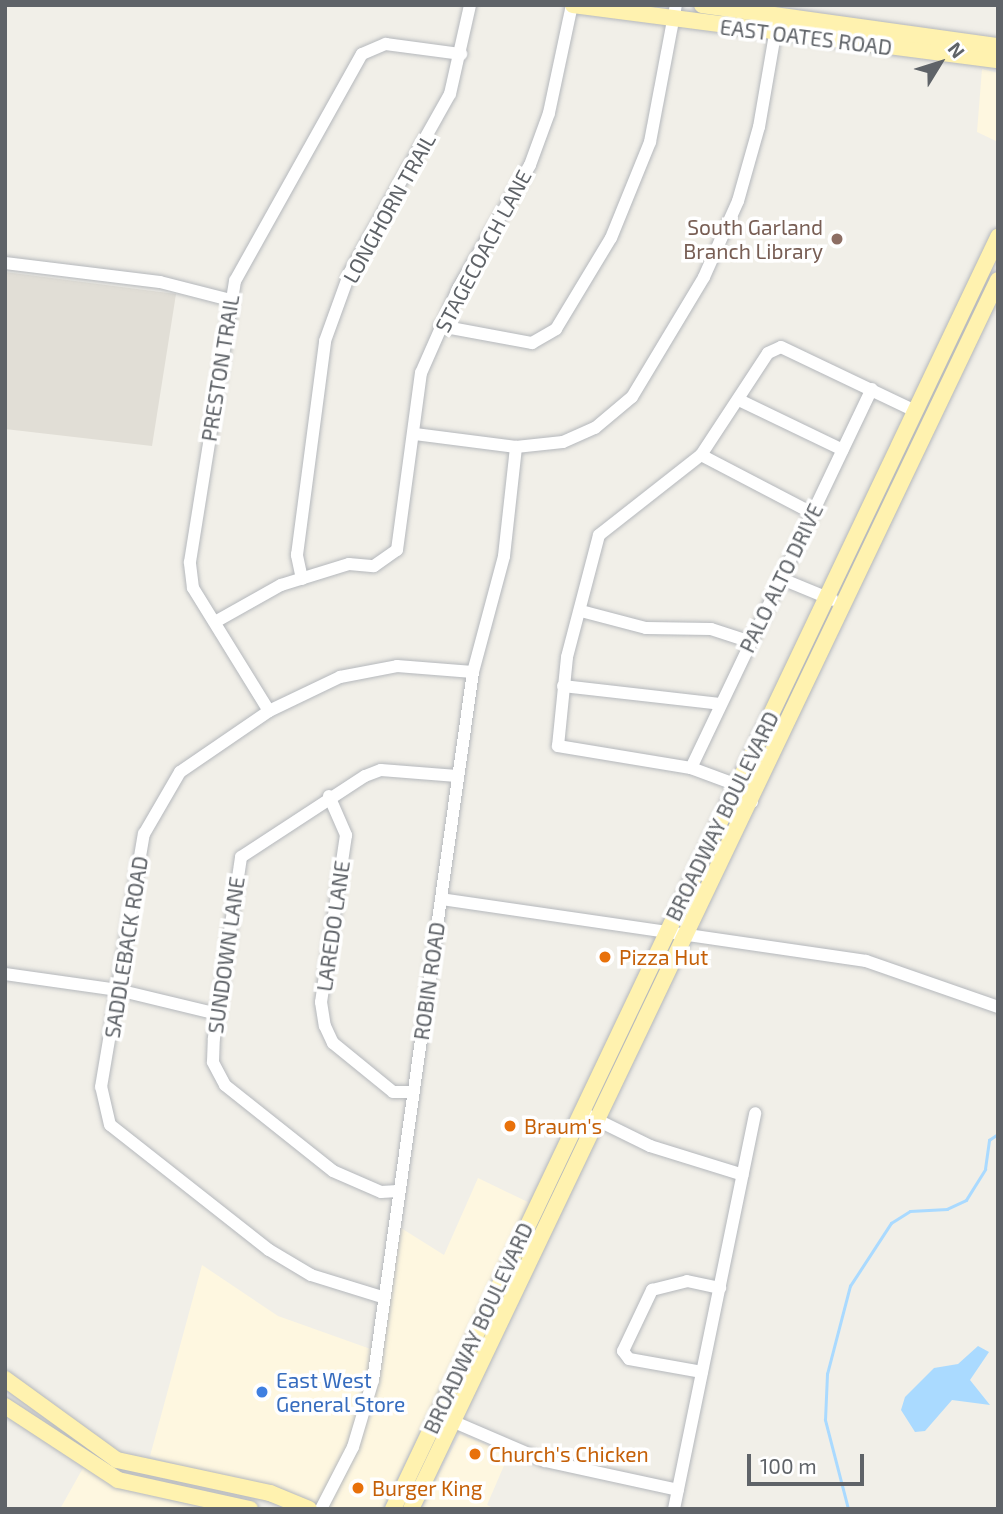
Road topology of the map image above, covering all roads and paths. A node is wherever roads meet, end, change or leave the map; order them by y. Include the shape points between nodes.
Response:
1 (470, 5) edge
2 (573, 5) edge
3 (702, 5) edge
4 (675, 13) edge
5 (778, 16) junction
6 (776, 36) junction
7 (931, 44) junction
8 (998, 46) edge
9 (461, 54) junction
10 (998, 60) edge
11 (998, 237) edge
12 (5, 263) edge
13 (998, 280) edge
14 (230, 300) junction
15 (440, 326) junction
16 (872, 389) junction
17 (739, 400) junction
18 (915, 411) junction
19 (415, 434) junction
20 (516, 447) junction
21 (843, 450) junction
22 (701, 455) junction
23 (812, 513) junction
24 (302, 579) junction
25 (782, 579) junction
26 (827, 597) junction
27 (844, 605) junction
28 (581, 611) junction
29 (215, 622) junction
30 (751, 642) junction
31 (473, 672) junction
32 (563, 686) junction
33 (720, 704) junction
34 (269, 711) junction
35 (691, 768) junction
36 (457, 776) junction
37 (737, 785) junction
38 (329, 796) junction
39 (752, 802) junction
40 (441, 899) junction
41 (667, 929) junction
42 (687, 932) junction
43 (5, 974) edge
44 (118, 990) junction
45 (998, 1007) edge
46 (218, 1014) junction
47 (413, 1092) junction
48 (581, 1112) junction
49 (755, 1113) dead end
50 (597, 1121) junction
51 (743, 1175) junction
52 (398, 1191) junction
53 (720, 1288) junction
54 (382, 1297) junction
55 (488, 1309) junction
56 (504, 1318) junction
57 (702, 1372) junction
58 (5, 1379) edge
59 (5, 1406) edge
60 (437, 1415) junction
61 (454, 1422) junction
62 (678, 1490) junction
63 (250, 1509) edge
64 (309, 1509) edge
65 (321, 1509) edge
66 (393, 1509) edge
67 (411, 1509) edge
68 (674, 1509) edge

1 - 9 street, LONGHORN TRAIL
2 - 4 main road, EAST OATES ROAD
2 - 15 street, STAGECOACH LANE via 549,113 530,165
3 - 5 main road, EAST OATES ROAD
4 - 6 main road, EAST OATES ROAD
4 - 15 street via 650,142 611,238 556,329 533,343
5 - 6 street
5 - 7 main road, EAST OATES ROAD
6 - 7 main road, EAST OATES ROAD
6 - 20 street via 738,201 660,354 632,397 595,428 563,442
7 - 8 main road, EAST OATES ROAD
7 - 10 main road, EAST OATES ROAD
9 - 14 street, PRESTON TRAIL via 386,44 362,54 271,208
9 - 24 street, LONGHORN TRAIL via 450,94 350,272 325,341 297,555
11 - 18 main road, BROADWAY BOULEVARD
12 - 14 street via 160,282
13 - 27 main road, BROADWAY BOULEVARD
14 - 29 street, PRESTON TRAIL via 190,562 193,589
15 - 19 street, STAGECOACH LANE via 421,373
16 - 17 street via 781,347 768,353
16 - 18 street
16 - 21 street, PALO ALTO DRIVE
17 - 21 street
17 - 22 street
18 - 26 main road, BROADWAY BOULEVARD
19 - 20 street
19 - 24 street, STAGECOACH LANE via 397,550 374,566 349,564
20 - 31 street, ROBIN ROAD via 504,556
21 - 23 street, PALO ALTO DRIVE
22 - 23 street
22 - 28 street via 653,498 608,523 592,553
23 - 25 street, PALO ALTO DRIVE
24 - 29 street, STAGECOACH LANE
25 - 26 street
25 - 30 street, PALO ALTO DRIVE
26 - 27 street
26 - 37 main road, BROADWAY BOULEVARD
27 - 39 main road, BROADWAY BOULEVARD
28 - 30 street via 646,628 690,626
28 - 32 street
29 - 34 street, PRESTON TRAIL
30 - 33 street, PALO ALTO DRIVE
31 - 34 street, SADDLEBACK ROAD via 397,666 340,677
31 - 36 street, ROBIN ROAD
32 - 33 street
32 - 35 street via 555,735 558,746
33 - 35 street, PALO ALTO DRIVE
34 - 44 street, SADDLEBACK ROAD via 180,772 155,809 137,864
35 - 37 street
36 - 38 street, SUNDOWN LANE via 381,770
36 - 40 street, ROBIN ROAD
37 - 39 street
37 - 41 main road, BROADWAY BOULEVARD
38 - 46 street, SUNDOWN LANE via 241,857
38 - 47 street, LAREDO LANE via 346,835 321,1002 325,1026 333,1043 393,1092
39 - 42 main road, BROADWAY BOULEVARD
40 - 41 street
40 - 47 street, ROBIN ROAD
41 - 42 street
41 - 48 main road, BROADWAY BOULEVARD
42 - 45 street via 866,961
42 - 50 main road, BROADWAY BOULEVARD
43 - 44 street
44 - 46 street
44 - 54 street, SADDLEBACK ROAD via 101,1087 110,1125 269,1251 311,1275
46 - 52 street, SUNDOWN LANE via 213,1062 225,1085 333,1171 382,1192
47 - 52 street, ROBIN ROAD
48 - 50 street
48 - 55 main road, BROADWAY BOULEVARD
49 - 51 street
50 - 51 street via 650,1146
50 - 56 main road, BROADWAY BOULEVARD
51 - 53 street
52 - 54 street, ROBIN ROAD
53 - 57 street
53 - 57 street via 687,1281 652,1290 623,1351 629,1359
54 - 65 street, ROBIN ROAD via 373,1380 353,1447
55 - 56 main road
55 - 60 main road, BROADWAY BOULEVARD
56 - 61 main road, BROADWAY BOULEVARD
57 - 62 street
58 - 64 main road via 117,1460 270,1493
59 - 63 main road via 118,1480
60 - 61 street
60 - 66 main road, BROADWAY BOULEVARD
61 - 62 street via 545,1461
61 - 67 main road, BROADWAY BOULEVARD
62 - 68 street

